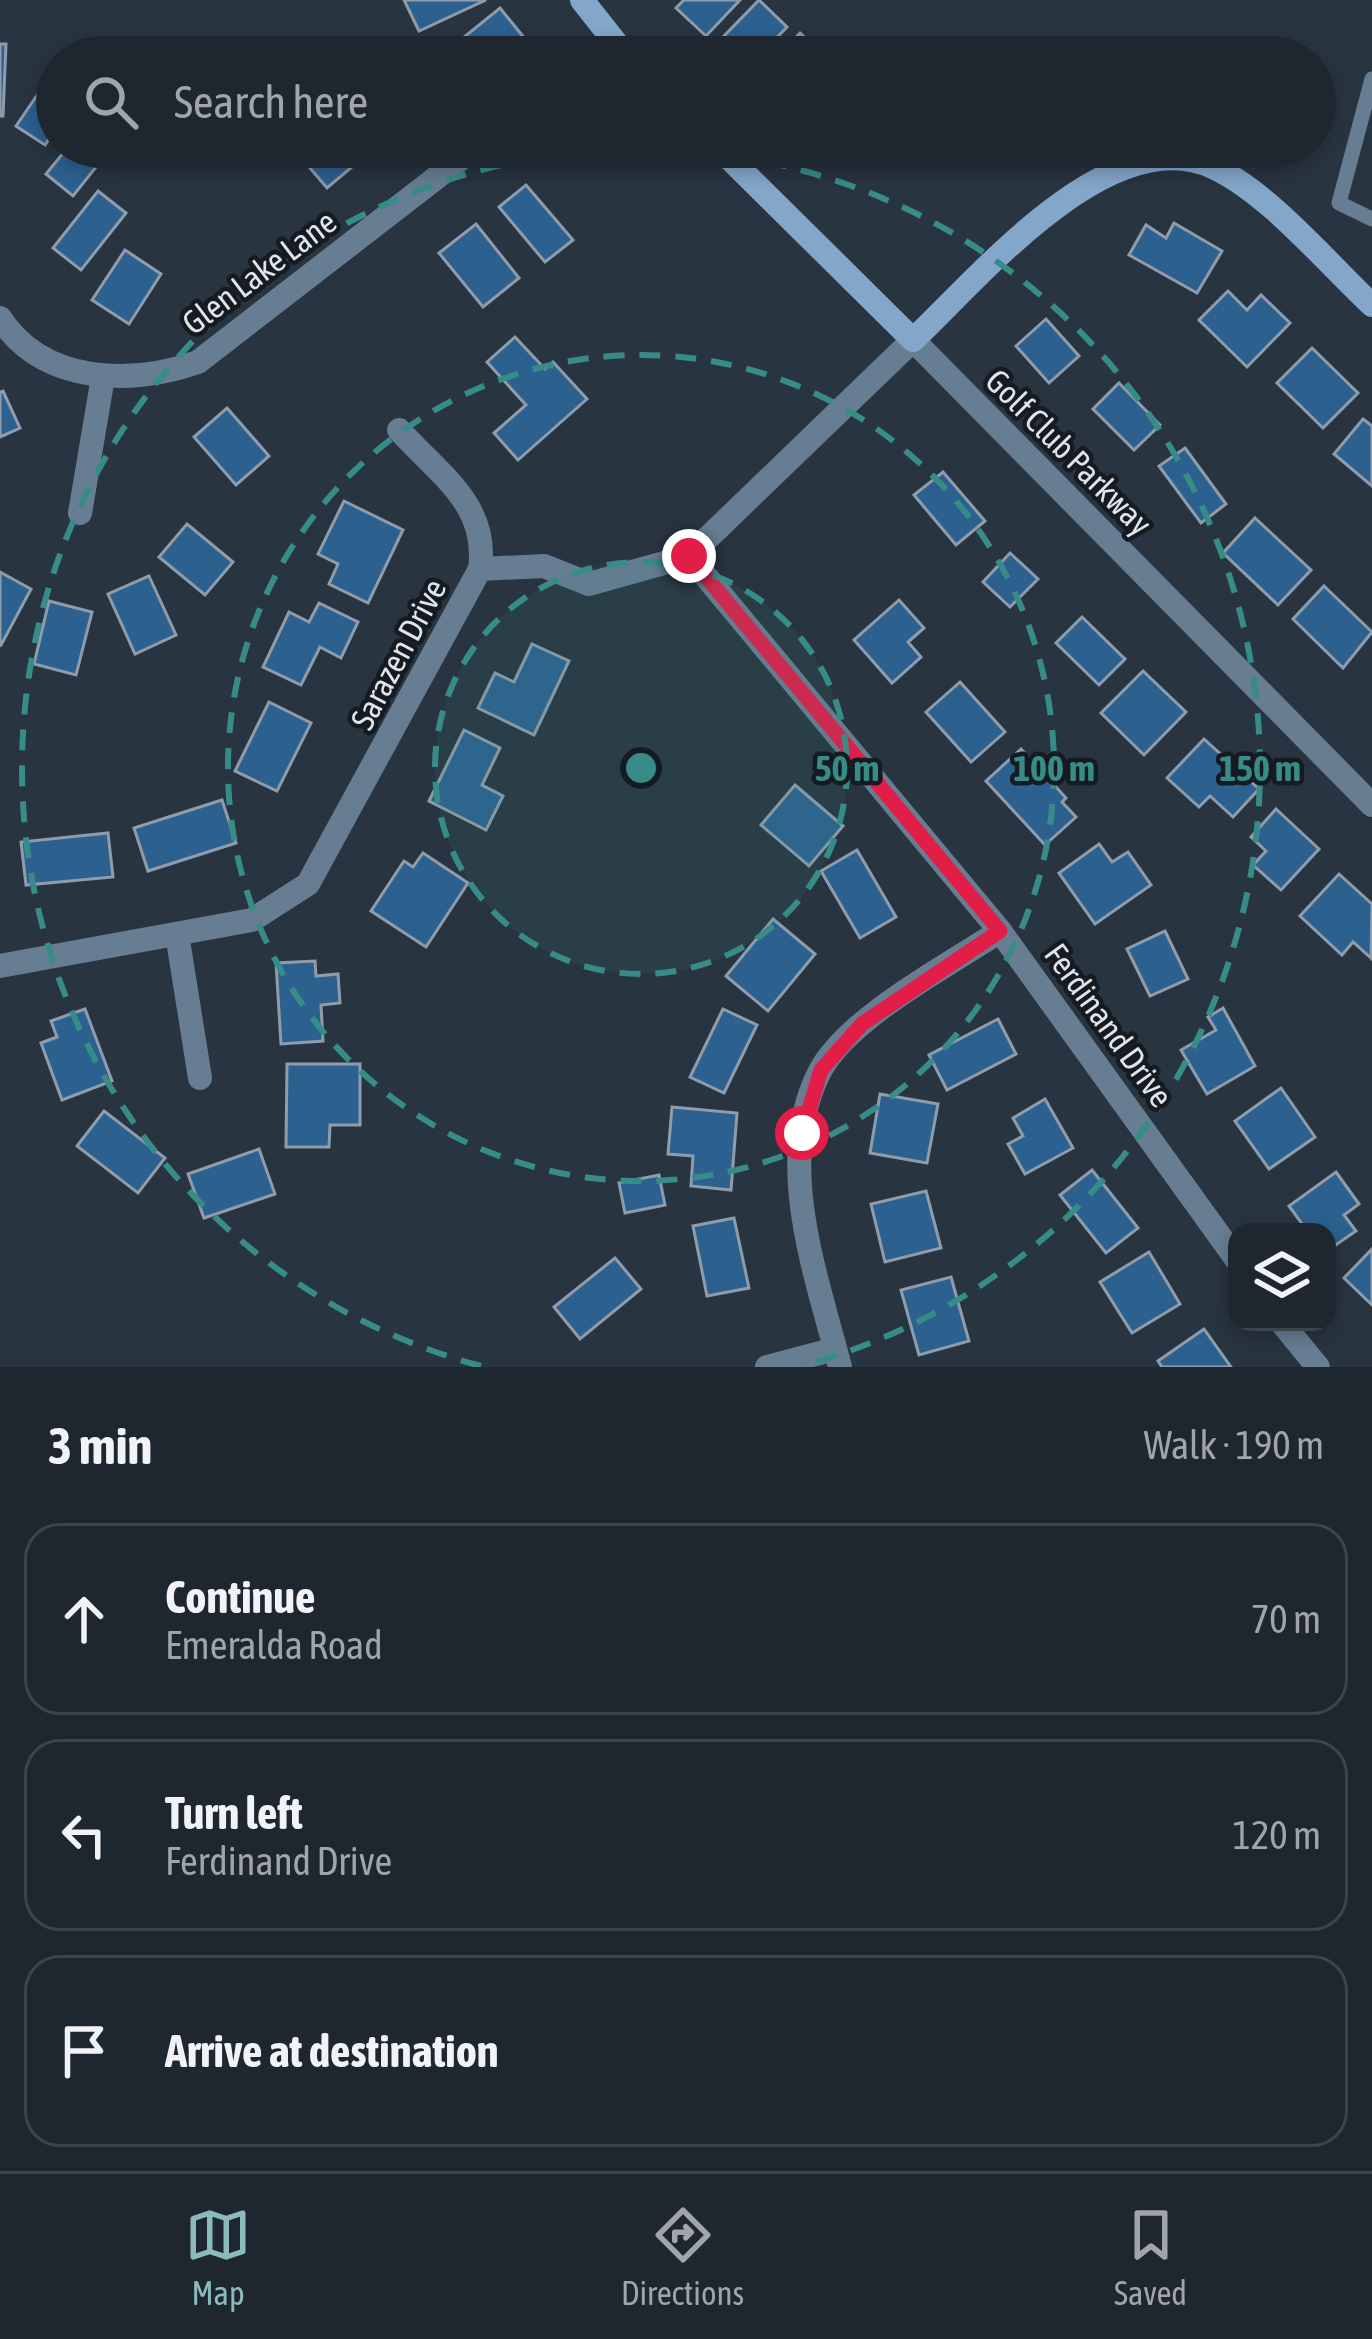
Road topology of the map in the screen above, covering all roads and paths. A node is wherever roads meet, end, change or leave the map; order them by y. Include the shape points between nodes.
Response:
1 (582, 0) edge
2 (601, 36) edge
3 (1372, 80) edge
4 (449, 168) edge
5 (739, 168) edge
6 (1140, 168) edge
7 (1209, 168) edge
8 (1372, 219) edge
9 (1372, 305) edge
10 (0, 318) edge
11 (913, 340) junction
12 (103, 377) junction
13 (399, 430) dead end
14 (80, 513) dead end
15 (689, 556) junction
16 (480, 569) junction
17 (1372, 806) edge
18 (1000, 931) junction
19 (177, 934) junction
20 (0, 966) edge
21 (200, 1078) dead end
22 (1228, 1248) edge
23 (1288, 1331) edge
24 (837, 1358) edge
25 (767, 1367) edge
26 (1318, 1367) edge

1 - 2 street
3 - 8 lane via 1339,202
4 - 12 street, Glen Lake Lane via 198,362 160,375
5 - 11 street, Golf Club Parkway
6 - 11 street via 1094,181 1054,206
7 - 9 street via 1242,185
10 - 12 street, Glen Lake Lane via 68,370
11 - 15 street, Sarazen Drive
11 - 17 street, Golf Club Parkway
12 - 14 street
13 - 16 street via 474,512 484,537
15 - 16 street, Sarazen Drive via 589,584 544,566
15 - 18 street, Ferdinand Drive
16 - 19 street, Sarazen Drive via 308,884 251,920
18 - 22 street, Ferdinand Drive
18 - 24 street via 862,1024 821,1070 802,1133 801,1205
19 - 20 street, Sarazen Drive
19 - 21 street
23 - 26 street
24 - 25 street

